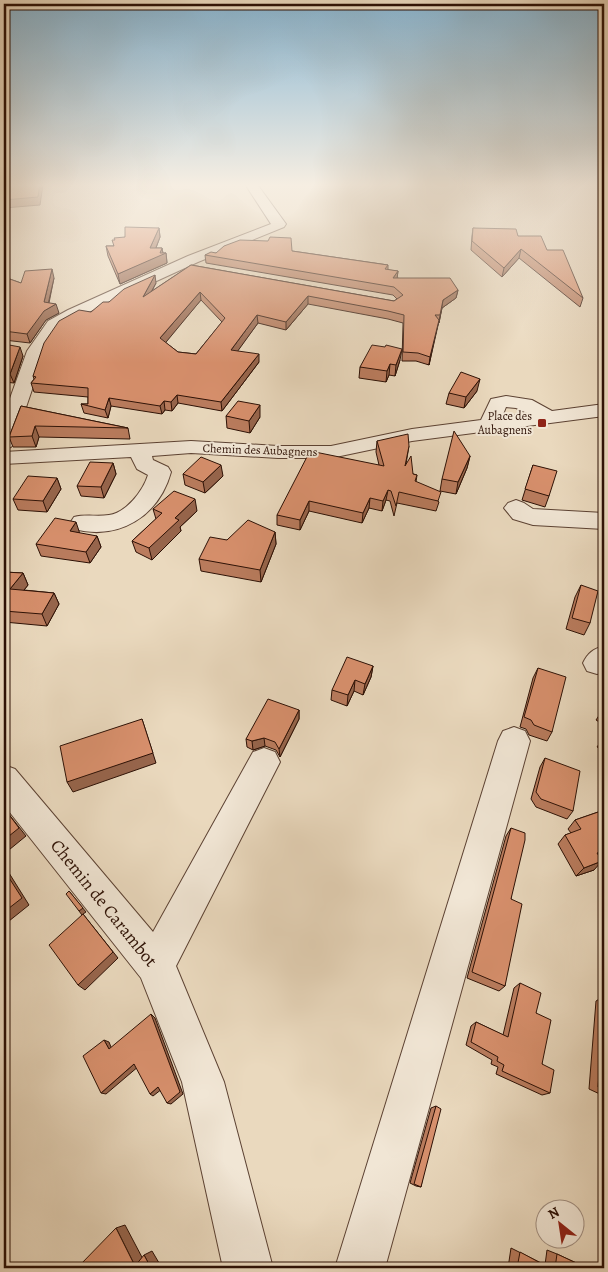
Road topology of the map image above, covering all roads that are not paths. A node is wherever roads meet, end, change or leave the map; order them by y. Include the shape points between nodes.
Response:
1 (238, 243) edge
2 (183, 265) junction
3 (212, 270) edge
4 (604, 410) edge
5 (135, 440) junction
6 (4, 443) edge
7 (4, 458) edge
8 (516, 508) dead end
9 (604, 521) edge
10 (82, 523) dead end
11 (514, 741) dead end
12 (264, 762) dead end
13 (4, 780) edge
14 (156, 965) junction
15 (248, 1268) edge
16 (360, 1268) edge

1 - 2 street
2 - 3 street
2 - 6 street via 74,313 54,325 28,350 26,409
4 - 5 street, Chemin des Aubagnens via 412,436 331,452 191,447
5 - 7 street, Chemin des Aubagnens
5 - 10 street via 141,461 146,467 160,472 156,489 129,517 111,523
8 - 9 street via 521,514 533,518
11 - 16 street
12 - 14 street
13 - 14 street, Chemin de Carambot
14 - 15 street, Chemin de Carambot via 203,1082

